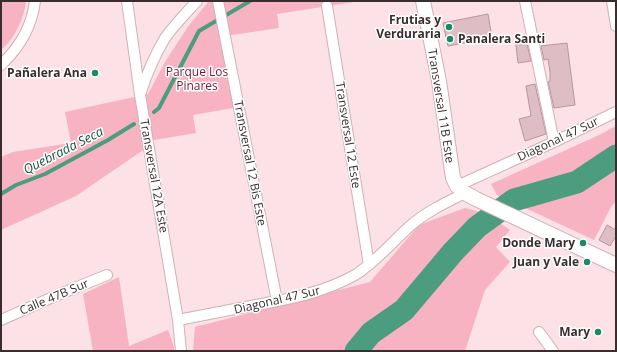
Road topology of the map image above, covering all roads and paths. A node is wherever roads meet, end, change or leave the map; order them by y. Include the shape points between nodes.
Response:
1 (35, 1) edge
2 (127, 1) edge
3 (197, 1) edge
4 (423, 1) edge
5 (524, 1) edge
6 (612, 1) edge
7 (219, 5) edge
8 (327, 6) dead end
9 (616, 26) edge
10 (1, 65) edge
11 (140, 95) junction
12 (616, 112) edge
13 (554, 142) junction
14 (466, 193) junction
15 (369, 265) junction
16 (616, 265) edge
17 (107, 275) dead end
18 (277, 301) junction
19 (1, 320) edge
20 (178, 320) junction
21 (539, 332) dead end
22 (181, 350) edge
23 (553, 351) edge

1 - 10 street via 27,32 16,50
2 - 11 street, Transversal 12A Este
3 - 11 street via 166,38 150,67
4 - 14 street, Transversal 11B Este via 451,170
5 - 13 street
6 - 9 street
7 - 18 street, Transversal 12 Bis Este
8 - 15 street, Transversal 12 Este
11 - 20 street, Transversal 12A Este
12 - 13 street, Diagonal 47 Sur
13 - 14 street, Diagonal 47 Sur
14 - 15 street, Diagonal 47 Sur via 428,212
14 - 16 street
15 - 18 street, Diagonal 47 Sur via 332,286
17 - 19 street, Calle 47B Sur
18 - 20 street, Diagonal 47 Sur
20 - 22 street, Transversal 12A Este
21 - 23 street

